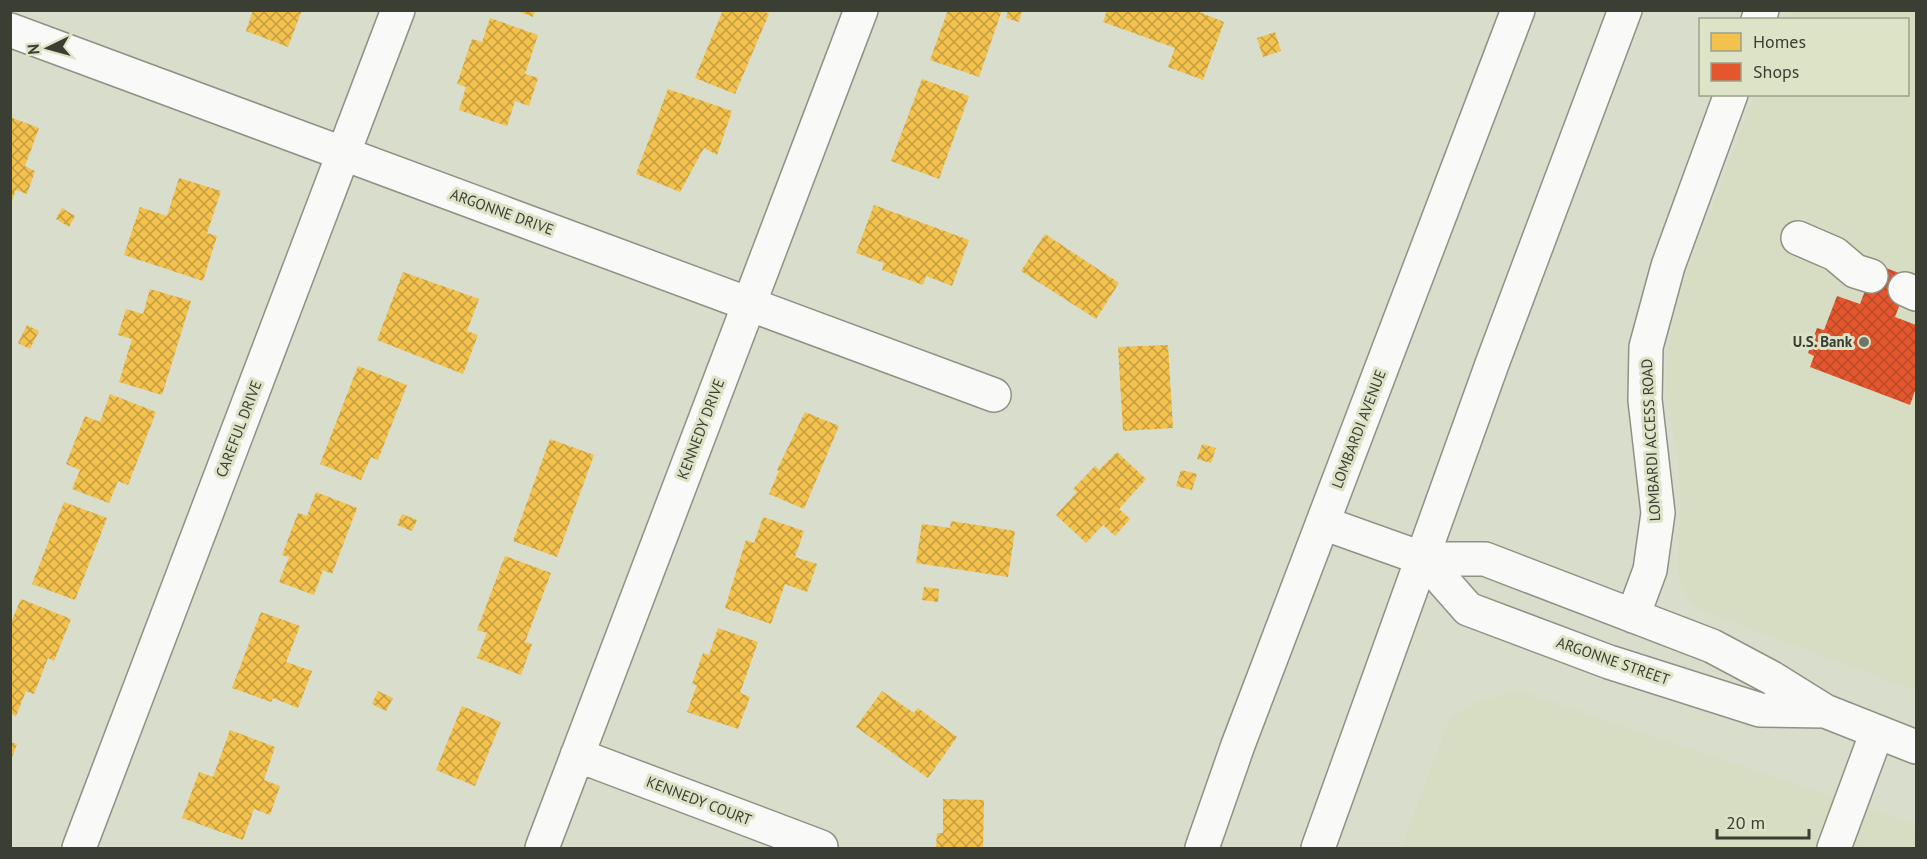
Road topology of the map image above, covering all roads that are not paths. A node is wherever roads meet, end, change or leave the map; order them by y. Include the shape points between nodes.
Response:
1 (398, 10) edge
2 (861, 10) edge
3 (1518, 10) edge
4 (1625, 10) edge
5 (10, 30) edge
6 (1730, 96) edge
7 (344, 153) junction
8 (1798, 238) dead end
9 (1871, 276) dead end
10 (749, 304) junction
11 (994, 395) dead end
12 (1323, 523) junction
13 (1424, 559) junction
14 (1633, 616) junction
15 (1825, 711) junction
16 (1877, 732) junction
17 (1917, 747) edge
18 (577, 755) junction
19 (820, 848) edge
20 (79, 849) edge
21 (542, 849) edge
22 (1202, 849) edge
23 (1318, 849) edge
24 (1833, 849) edge

1 - 7 street, CAREFUL DRIVE
2 - 10 street, KENNEDY DRIVE
3 - 12 street, LOMBARDI AVENUE
4 - 13 street via 1492,364
5 - 7 street, ARGONNE DRIVE
6 - 14 street, LOMBARDI ACCESS ROAD via 1668,266 1646,347 1645,400 1658,513 1650,570
7 - 10 street, ARGONNE DRIVE
7 - 20 street, CAREFUL DRIVE
8 - 9 street
10 - 11 street, ARGONNE DRIVE
10 - 18 street, KENNEDY DRIVE
12 - 13 street, ARGONNE STREET
12 - 22 street, LOMBARDI AVENUE
13 - 14 street, ARGONNE STREET via 1485,559
13 - 15 street, ARGONNE STREET via 1468,609 1609,662 1760,710
13 - 23 street
14 - 15 street, ARGONNE STREET via 1712,646
15 - 16 street, ARGONNE STREET
16 - 17 street, ARGONNE STREET
16 - 24 street
18 - 19 street, KENNEDY COURT
18 - 21 street, KENNEDY DRIVE

